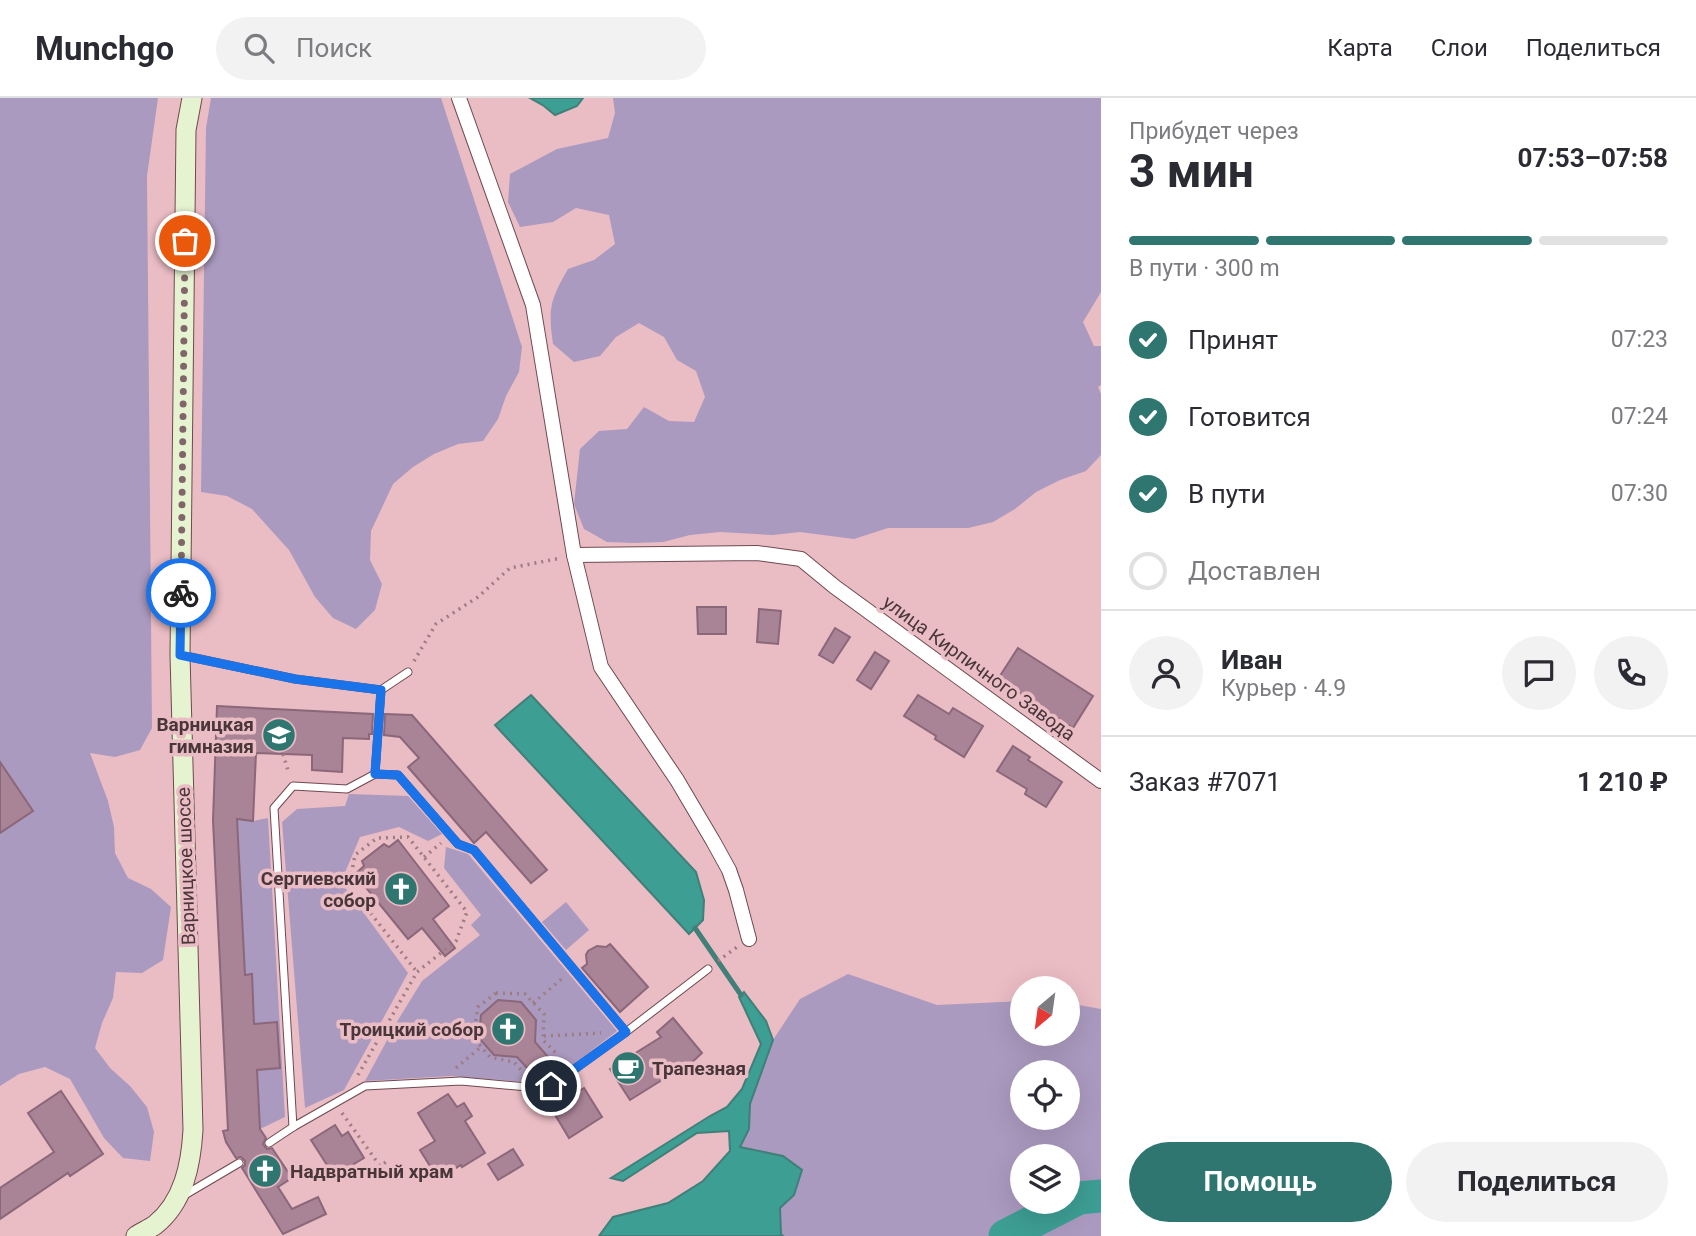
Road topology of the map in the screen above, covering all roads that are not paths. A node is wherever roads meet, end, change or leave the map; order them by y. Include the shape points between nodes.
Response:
1 (192, 98) edge
2 (459, 98) edge
3 (574, 555) junction
4 (180, 655) junction
5 (408, 672) road end
6 (381, 690) junction
7 (375, 774) junction
8 (1101, 781) edge
9 (749, 939) dead end
10 (708, 969) dead end
11 (626, 1032) junction
12 (293, 1127) junction
13 (269, 1143) dead end
14 (239, 1163) dead end
15 (176, 1200) junction
16 (136, 1236) edge

1 - 4 street, Варницкое шоссе via 186,130
2 - 3 street via 533,304
3 - 8 street, улица Кирпичного Завода via 757,553 801,559
3 - 9 street via 601,667 677,780 729,870
4 - 6 lane via 295,679
4 - 15 street, Варницкое шоссе via 193,1130 188,1170
5 - 6 lane
6 - 7 lane
7 - 11 lane via 398,775 458,844 474,850
7 - 12 lane via 347,789 293,786 275,808
10 - 11 lane
11 - 12 lane via 551,1086 461,1081 365,1086
12 - 13 lane
14 - 15 lane
15 - 16 street, Варницкое шоссе via 156,1224

